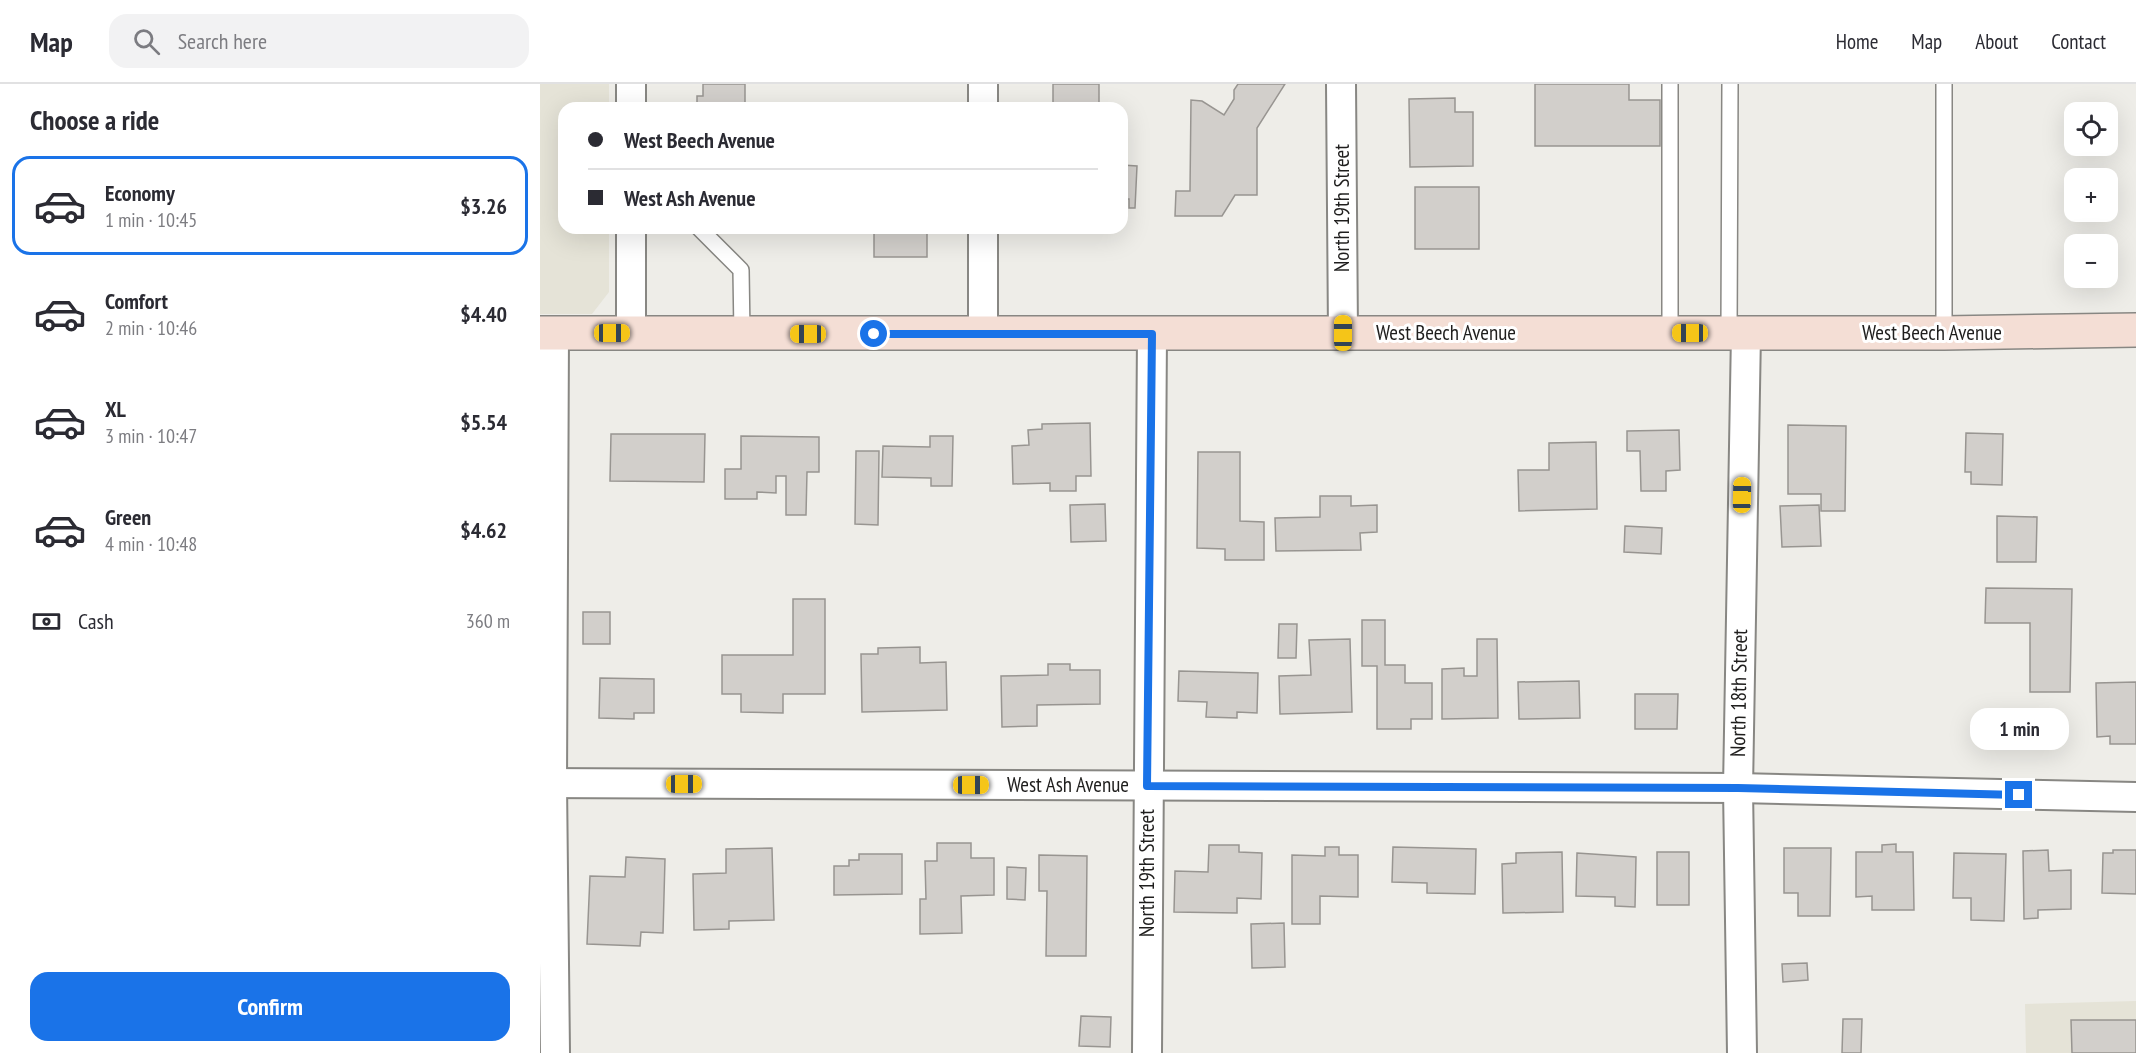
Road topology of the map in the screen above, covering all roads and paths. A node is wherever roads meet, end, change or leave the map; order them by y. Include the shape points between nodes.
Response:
1 (631, 84) edge
2 (983, 84) edge
3 (1341, 84) edge
4 (1670, 84) edge
5 (1730, 84) edge
6 (1944, 84) edge
7 (631, 102) edge
8 (983, 102) edge
9 (631, 234) edge
10 (705, 234) edge
11 (983, 234) edge
12 (2136, 330) edge
13 (547, 333) edge
14 (631, 333) junction
15 (1343, 333) junction
16 (1670, 333) junction
17 (1737, 333) junction
18 (1944, 333) junction
19 (742, 334) junction
20 (983, 334) junction
21 (1152, 334) junction
22 (546, 783) edge
23 (1147, 786) junction
24 (1738, 788) junction
25 (2136, 797) edge
26 (555, 1053) edge
27 (1147, 1053) edge
28 (1742, 1053) edge

1 - 7 street
2 - 8 street
3 - 15 street, North 19th Street
4 - 16 lane
5 - 17 lane
6 - 18 lane
9 - 14 street
10 - 19 lane via 741,270
11 - 20 street
12 - 18 main road, West Beech Avenue
13 - 14 main road, West Beech Avenue
13 - 22 street
14 - 19 main road, West Beech Avenue
15 - 16 main road, West Beech Avenue
15 - 21 main road, West Beech Avenue
16 - 17 main road, West Beech Avenue
17 - 18 main road, West Beech Avenue
17 - 24 street, North 18th Street
19 - 20 main road, West Beech Avenue
20 - 21 main road, West Beech Avenue
21 - 23 street, North 19th Street
22 - 23 street, West Ash Avenue
22 - 26 street
23 - 24 street, West Ash Avenue
23 - 27 street, North 19th Street
24 - 25 street, West Ash Avenue
24 - 28 street, North 18th Street

